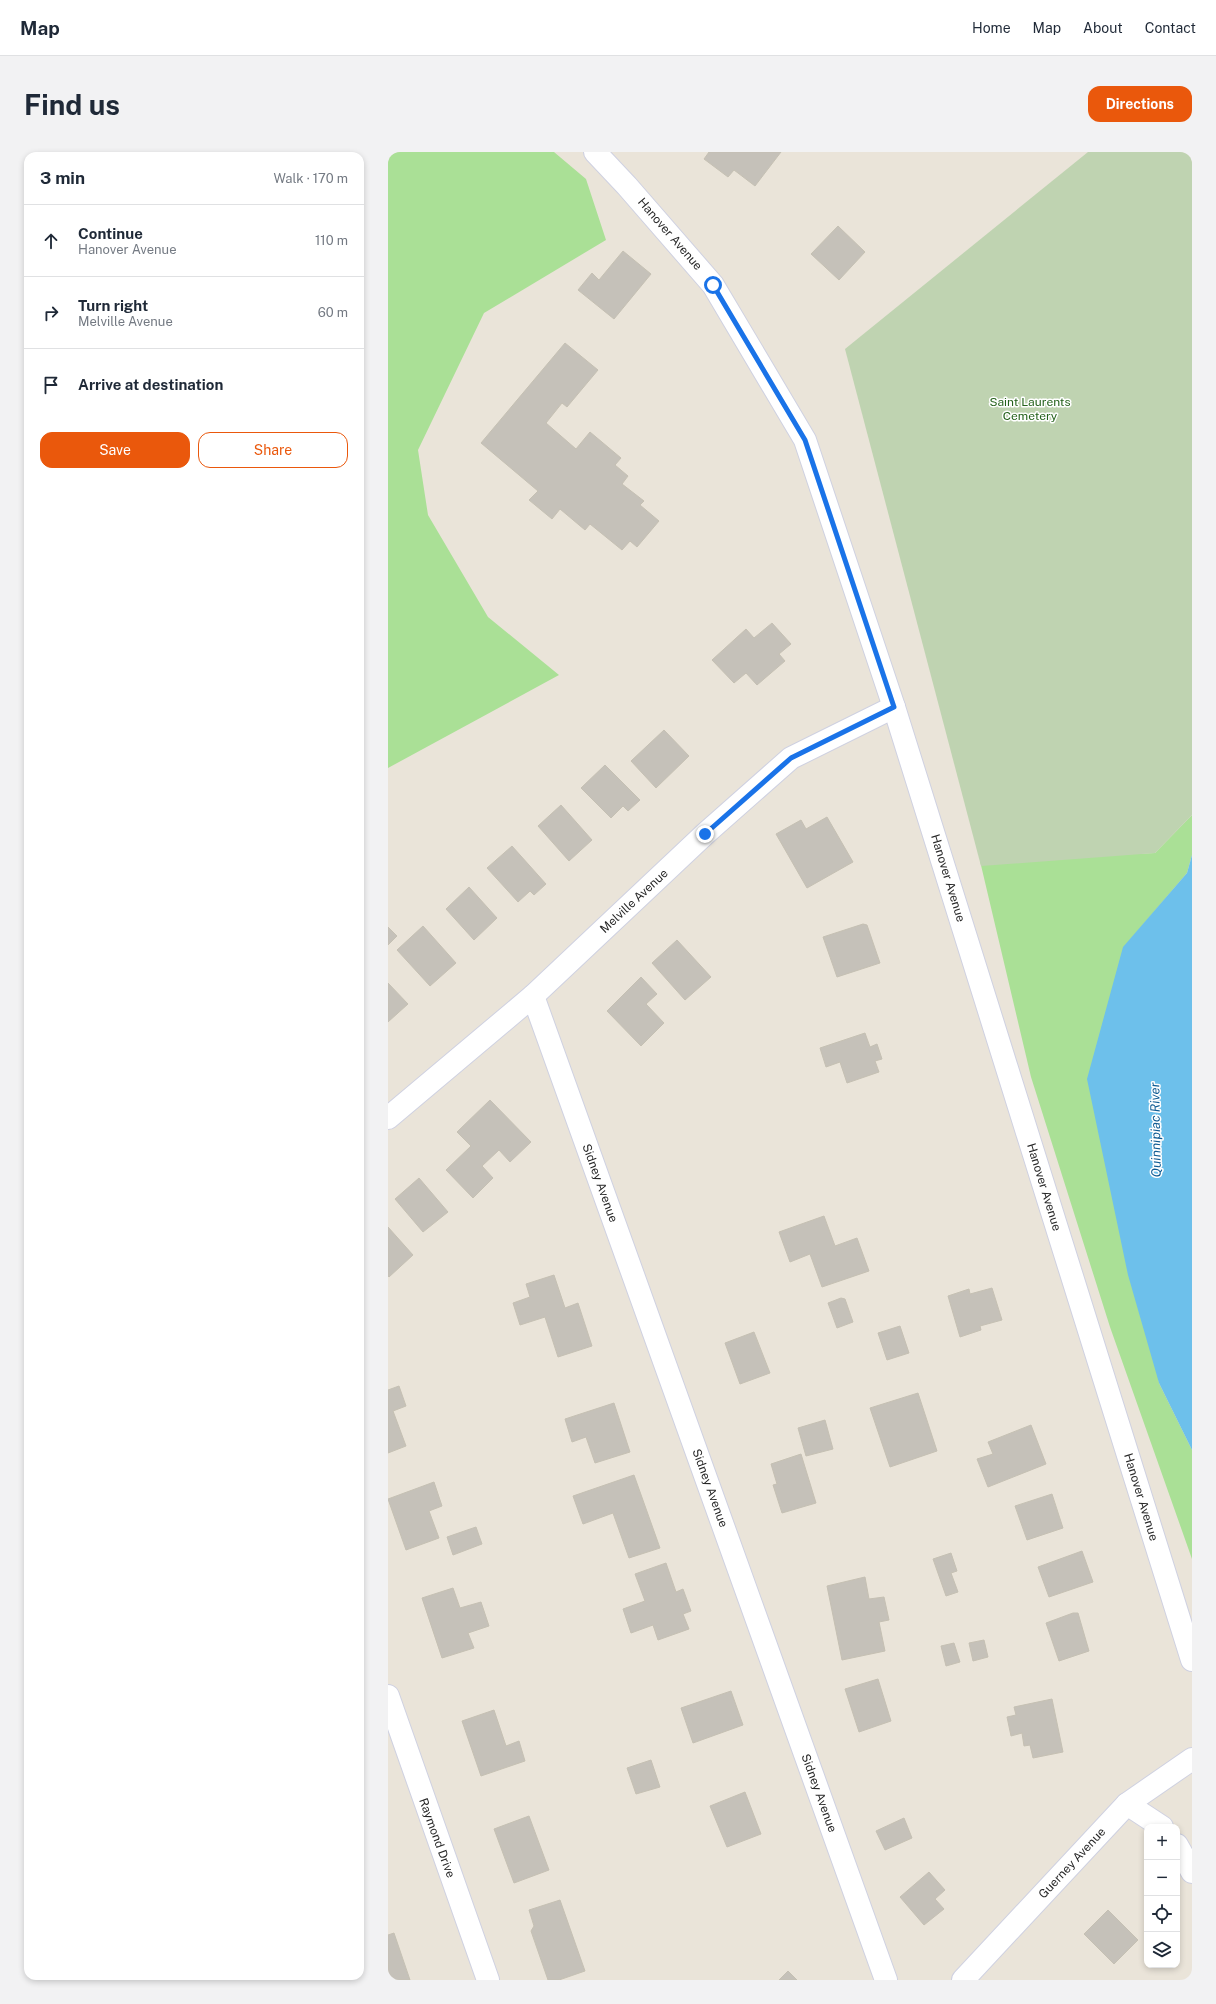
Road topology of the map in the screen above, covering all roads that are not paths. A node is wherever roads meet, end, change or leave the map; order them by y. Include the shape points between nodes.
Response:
1 (595, 152) edge
2 (894, 707) junction
3 (533, 996) junction
4 (388, 1118) edge
5 (1192, 1660) edge
6 (388, 1696) edge
7 (1192, 1759) edge
8 (1127, 1804) junction
9 (1157, 1824) edge
10 (1180, 1850) edge
11 (1192, 1872) edge
12 (488, 1980) edge
13 (886, 1980) edge
14 (963, 1980) edge

1 - 2 street, Hanover Avenue via 713,285 805,440
2 - 3 street, Melville Avenue via 791,758 705,834
2 - 5 street, Hanover Avenue
3 - 4 street, Melville Avenue
3 - 13 street, Sidney Avenue
6 - 12 street, Raymond Drive
7 - 8 street, Guerney Avenue
8 - 9 street
8 - 14 street, Guerney Avenue
10 - 11 street

